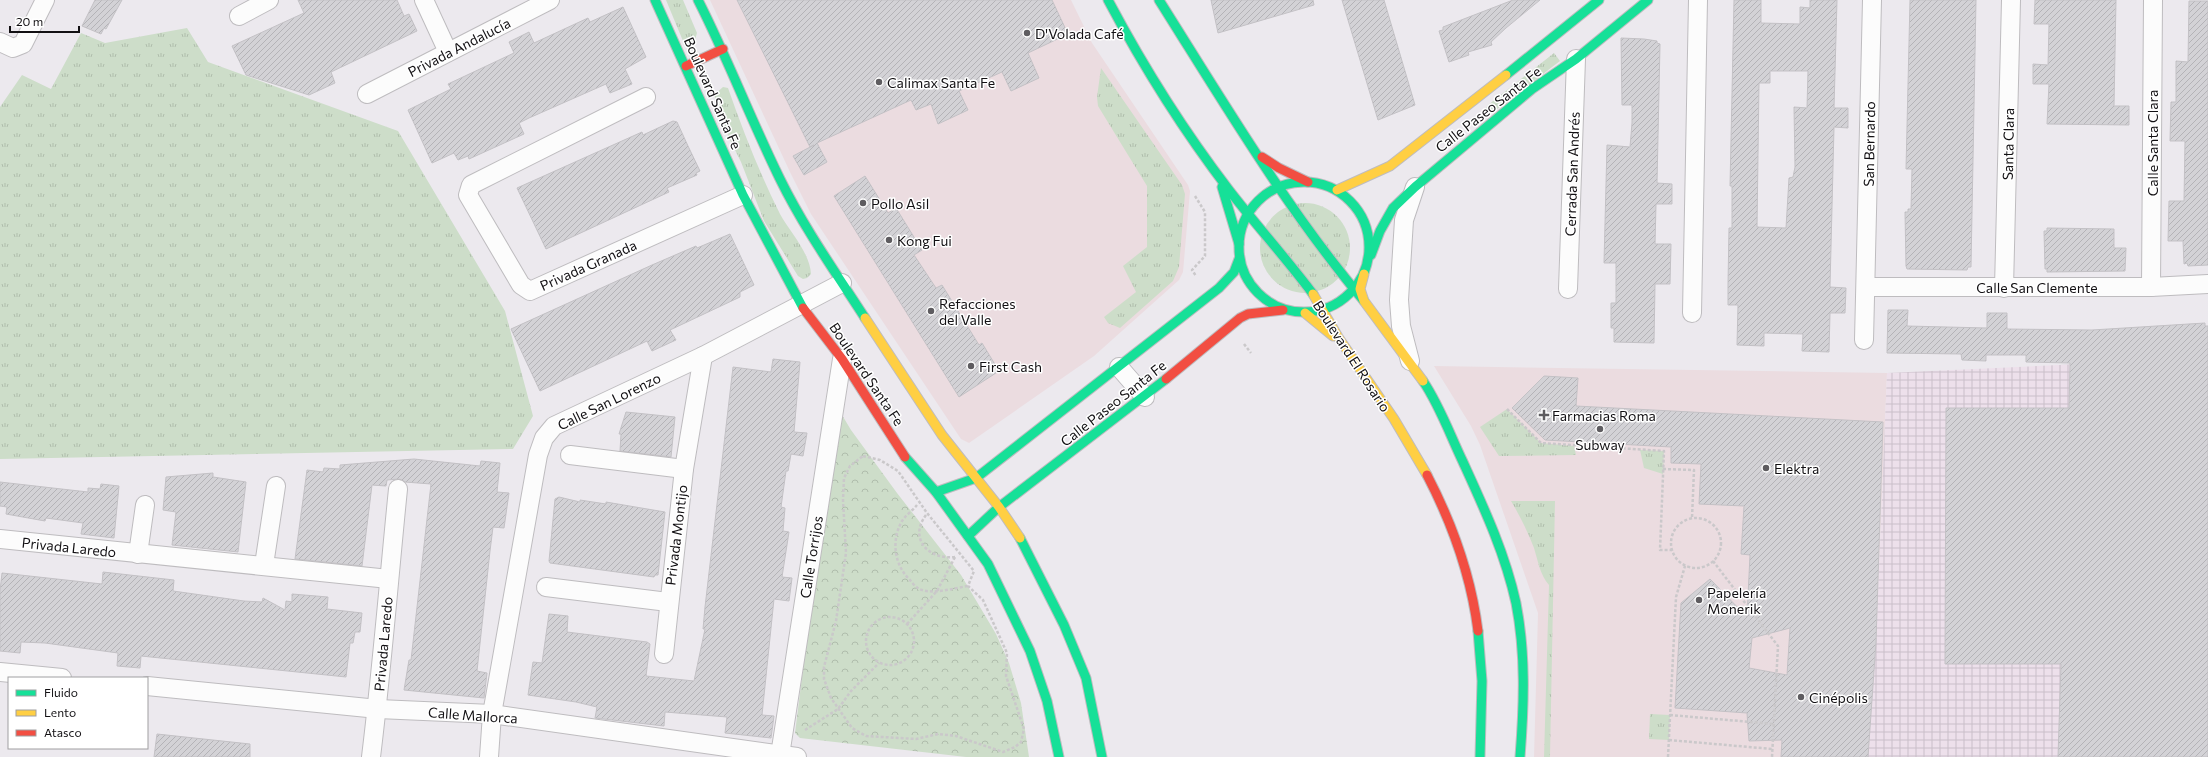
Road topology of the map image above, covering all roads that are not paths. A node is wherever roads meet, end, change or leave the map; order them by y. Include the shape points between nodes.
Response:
1 (45, 0) edge
2 (269, 0) edge
3 (424, 0) edge
4 (550, 0) edge
5 (655, 0) edge
6 (698, 0) edge
7 (1108, 0) edge
8 (1160, 0) edge
9 (1599, 0) edge
10 (1698, 0) edge
11 (1872, 0) edge
12 (2011, 0) edge
13 (2153, 0) edge
14 (1637, 3) edge
15 (240, 16) dead end
16 (0, 42) edge
17 (723, 49) junction
18 (448, 52) junction
19 (1576, 59) junction
20 (686, 66) junction
21 (367, 94) dead end
22 (646, 97) dead end
23 (1257, 152) junction
24 (1215, 172) junction
25 (1308, 182) junction
26 (1279, 187) junction
27 (1415, 187) junction
28 (1337, 190) junction
29 (743, 195) junction
30 (1248, 215) junction
31 (1239, 244) junction
32 (1239, 259) junction
33 (1369, 260) junction
34 (1364, 274) junction
35 (842, 283) junction
36 (2208, 284) edge
37 (1866, 287) junction
38 (2151, 287) junction
39 (2004, 288) junction
40 (1568, 289) dead end
41 (1354, 290) junction
42 (1364, 301) junction
43 (801, 305) junction
44 (1283, 310) junction
45 (1324, 310) junction
46 (1305, 313) junction
47 (1692, 313) dead end
48 (1864, 340) dead end
49 (1341, 341) junction
50 (703, 356) junction
51 (842, 359) junction
52 (1410, 363) junction
53 (1119, 367) junction
54 (1145, 397) junction
55 (570, 455) dead end
56 (684, 469) junction
57 (976, 478) junction
58 (276, 486) dead end
59 (398, 489) dead end
60 (936, 492) junction
61 (145, 505) dead end
62 (999, 508) junction
63 (968, 536) junction
64 (0, 539) edge
65 (138, 554) junction
66 (264, 565) junction
67 (389, 579) junction
68 (546, 587) dead end
69 (668, 602) junction
70 (664, 654) dead end
71 (0, 672) edge
72 (52, 677) edge
73 (148, 686) edge
74 (378, 709) junction
75 (492, 714) junction
76 (788, 756) edge
77 (371, 757) edge
78 (489, 757) edge
79 (1059, 757) edge
80 (1102, 757) edge
81 (1480, 757) edge
82 (1520, 757) edge

1 - 16 street via 23,44 13,48
2 - 15 street
3 - 18 street
4 - 18 street, Privada Andalucía
5 - 20 main road, Boulevard Santa Fe
6 - 17 main road, Boulevard Santa Fe
7 - 24 main road, Boulevard El Rosario via 1157,89
8 - 23 main road
9 - 28 main road, Calle Paseo Santa Fe via 1411,151 1390,166
10 - 47 street
11 - 37 street, San Bernardo
12 - 39 street, Santa Clara
13 - 38 street, Calle Santa Clara
14 - 19 main road, Calle Paseo Santa Fe
17 - 20 main road
17 - 35 main road, Boulevard Santa Fe via 780,179
18 - 21 street, Privada Andalucía
19 - 27 main road, Calle Paseo Santa Fe via 1532,89
19 - 40 street, Cerrada San Andrés
20 - 29 main road, Boulevard Santa Fe
22 - 29 street, Privada Granada via 471,185 468,195 521,285 530,291
23 - 25 main road via 1275,166
23 - 26 main road
24 - 30 main road, Boulevard El Rosario
24 - 31 main road
25 - 26 main road
25 - 28 main road via 1324,184
26 - 30 main road via 1253,206
26 - 41 main road via 1292,209
27 - 33 main road, Calle Paseo Santa Fe via 1393,208 1380,231
27 - 52 street via 1404,220 1399,300 1401,326
28 - 33 main road via 1353,203 1364,220 1369,239
29 - 43 main road, Boulevard Santa Fe
30 - 31 main road via 1243,224
30 - 45 main road, Boulevard El Rosario
31 - 32 main road
32 - 44 main road via 1248,281 1263,298
32 - 53 main road, Calle Paseo Santa Fe via 1234,272 1219,288
33 - 34 main road, Calle Paseo Santa Fe
34 - 41 main road
34 - 42 main road via 1360,289
35 - 43 street, Calle San Lorenzo
35 - 57 main road, Boulevard Santa Fe via 942,435
36 - 38 street, Calle San Clemente
37 - 39 street, Calle San Clemente
37 - 48 street, San Bernardo
38 - 39 street, Calle San Clemente
41 - 42 main road
41 - 45 main road via 1340,302
42 - 52 main road
43 - 50 street, Calle San Lorenzo
43 - 51 main road, Boulevard Santa Fe
44 - 46 main road
44 - 54 main road, Calle Paseo Santa Fe via 1248,314 1240,318
45 - 46 main road
45 - 49 main road, Boulevard El Rosario
46 - 49 main road
49 - 81 main road, Boulevard El Rosario via 1382,401 1420,465 1441,503 1462,554 1474,600 1480,651
50 - 56 street, Privada Montijo
50 - 75 street, Calle San Lorenzo via 554,426 544,438 538,454
51 - 60 main road, Boulevard Santa Fe via 904,455
51 - 76 street, Calle Torrijos via 783,733
52 - 82 main road via 1444,420 1482,502 1512,583 1519,627 1524,701
53 - 54 street
53 - 57 main road, Calle Paseo Santa Fe
54 - 62 main road, Calle Paseo Santa Fe
55 - 56 street, Privada Montijo
56 - 69 street, Privada Montijo
57 - 60 main road, Calle Paseo Santa Fe
57 - 62 main road, Boulevard Santa Fe
58 - 66 street
59 - 67 street, Privada Laredo
60 - 63 main road, Boulevard Santa Fe
61 - 65 street
62 - 63 main road, Calle Paseo Santa Fe
62 - 80 main road, Boulevard Santa Fe via 1021,540 1064,625 1086,678
63 - 79 main road, Boulevard Santa Fe via 988,564 1030,651 1047,701
64 - 65 street, Privada Laredo
65 - 66 street, Privada Laredo
66 - 67 street, Privada Laredo
67 - 74 street, Privada Laredo
68 - 69 street, Privada Montijo
69 - 70 street, Privada Montijo
71 - 72 street
73 - 74 street, Calle Mallorca
74 - 75 street, Calle Mallorca
74 - 77 street, Privada Laredo
75 - 76 street, Calle Mallorca
75 - 78 street, Calle San Lorenzo

